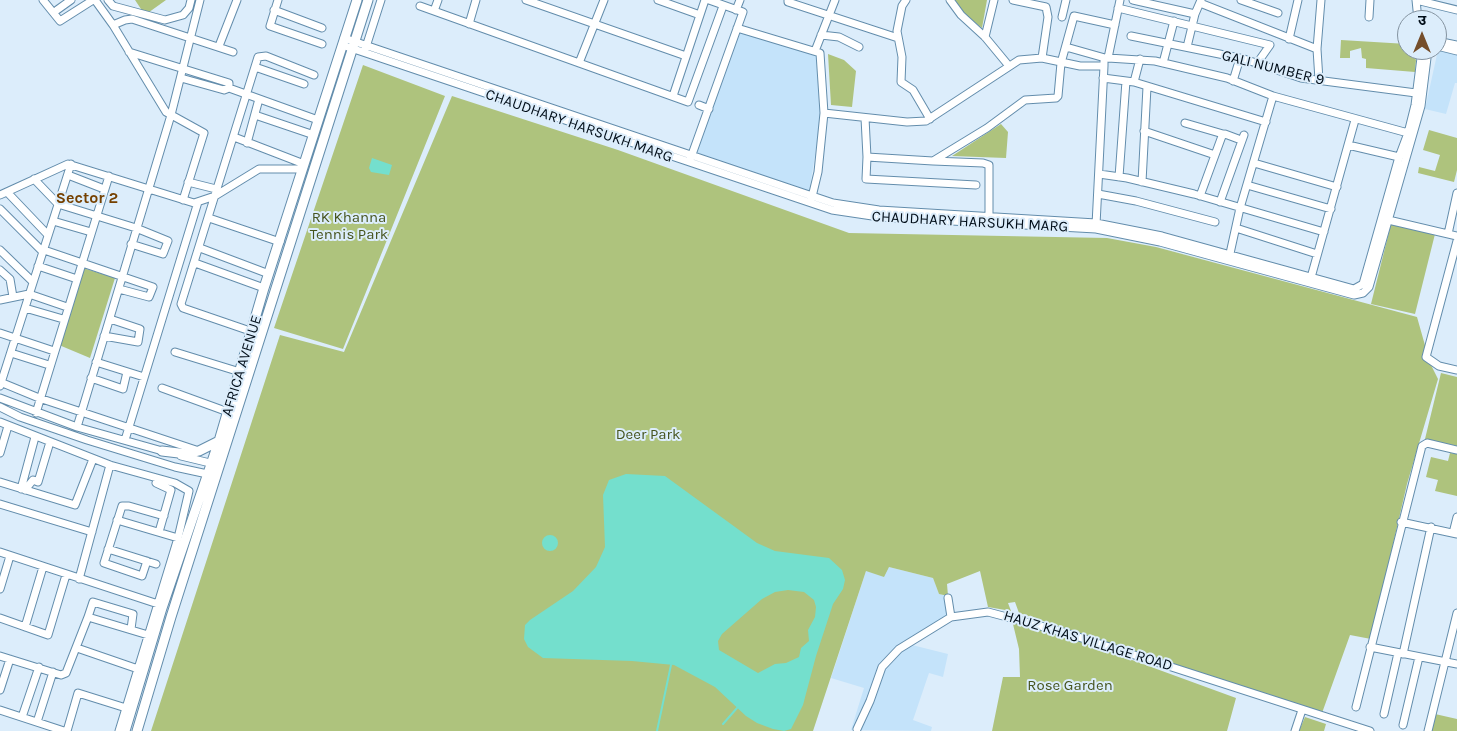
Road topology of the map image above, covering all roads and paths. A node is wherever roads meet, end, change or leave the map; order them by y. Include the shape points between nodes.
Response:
1 (43, 0) edge
2 (71, 0) edge
3 (94, 0) edge
4 (108, 0) edge
5 (191, 0) edge
6 (200, 0) edge
7 (237, 0) edge
8 (278, 0) edge
9 (357, 0) edge
10 (368, 0) edge
11 (381, 0) edge
12 (438, 0) edge
13 (476, 0) edge
14 (526, 0) edge
15 (604, 0) edge
16 (658, 0) edge
17 (705, 0) edge
18 (709, 0) edge
19 (740, 0) edge
20 (788, 0) edge
21 (835, 0) edge
22 (906, 0) edge
23 (950, 0) edge
24 (994, 0) edge
25 (1013, 0) edge
26 (1066, 0) edge
27 (1120, 0) edge
28 (1133, 0) edge
29 (1241, 0) edge
30 (1298, 0) edge
31 (1321, 0) edge
32 (1370, 0) edge
33 (1416, 0) edge
34 (1201, 1) edge
35 (1042, 3) edge
36 (420, 6) dead end
37 (723, 6) junction
38 (1118, 8) junction
39 (57, 10) dead end
40 (274, 10) junction
41 (736, 10) junction
42 (1457, 10) edge
43 (354, 11) junction
44 (434, 11) junction
45 (1278, 13) dead end
46 (1195, 14) junction
47 (700, 15) junction
48 (830, 16) junction
49 (1062, 16) dead end
50 (1369, 17) dead end
51 (1174, 21) junction
52 (594, 22) junction
53 (469, 24) junction
54 (1115, 25) junction
55 (1192, 25) junction
56 (113, 26) junction
57 (322, 28) dead end
58 (737, 28) junction
59 (821, 35) junction
60 (1131, 36) dead end
61 (190, 37) junction
62 (985, 37) junction
63 (898, 38) junction
64 (1289, 39) junction
65 (343, 42) junction
66 (1169, 43) junction
67 (322, 44) dead end
68 (353, 45) junction
69 (219, 46) junction
70 (860, 47) dead end
71 (1066, 47) junction
72 (1187, 47) junction
73 (1318, 49) junction
74 (365, 50) junction
75 (815, 51) junction
76 (129, 52) junction
77 (233, 52) dead end
78 (686, 56) junction
79 (1042, 58) junction
80 (1240, 58) junction
81 (1140, 59) junction
82 (1106, 60) junction
83 (1421, 60) edge
84 (1427, 60) edge
85 (1258, 62) junction
86 (579, 63) junction
87 (1061, 63) junction
88 (1162, 63) junction
89 (1009, 66) junction
90 (255, 67) junction
91 (182, 70) junction
92 (314, 75) dead end
93 (180, 78) junction
94 (1103, 78) junction
95 (1319, 80) junction
96 (1126, 81) junction
97 (1233, 81) junction
98 (1134, 82) junction
99 (304, 84) dead end
100 (330, 84) junction
101 (1147, 87) junction
102 (229, 88) junction
103 (1416, 93) junction
104 (247, 95) junction
105 (673, 96) junction
106 (1273, 96) junction
107 (259, 99) junction
108 (699, 105) dead end
109 (710, 109) junction
110 (824, 113) junction
111 (171, 115) junction
112 (255, 115) junction
113 (865, 118) junction
114 (930, 119) junction
115 (318, 120) junction
116 (1355, 120) junction
117 (1266, 122) junction
118 (1185, 123) dead end
119 (1144, 131) junction
120 (1408, 133) junction
121 (1224, 134) junction
122 (314, 135) junction
123 (234, 137) junction
124 (247, 143) junction
125 (1348, 145) junction
126 (1215, 155) junction
127 (867, 157) junction
128 (1399, 157) junction
129 (690, 160) junction
130 (933, 161) junction
131 (1254, 163) junction
132 (71, 164) junction
133 (303, 166) junction
134 (1099, 174) junction
135 (68, 175) junction
136 (109, 176) junction
137 (1119, 177) junction
138 (34, 179) junction
139 (188, 182) junction
140 (1142, 182) junction
141 (1247, 184) junction
142 (976, 185) dead end
143 (1337, 187) junction
144 (147, 188) junction
145 (104, 189) junction
146 (1457, 192) edge
147 (216, 193) junction
148 (4, 194) edge
149 (1098, 194) junction
150 (1200, 196) junction
151 (183, 200) junction
152 (811, 200) junction
153 (198, 202) junction
154 (1220, 202) junction
155 (58, 204) junction
156 (1240, 208) junction
157 (0, 209) edge
158 (1331, 209) junction
159 (96, 216) junction
160 (209, 218) junction
161 (1384, 219) junction
162 (989, 220) junction
163 (53, 221) junction
164 (1216, 222) dead end
165 (1096, 226) junction
166 (136, 228) junction
167 (1236, 228) junction
168 (91, 232) junction
169 (1324, 232) junction
170 (1448, 234) junction
171 (48, 235) junction
172 (1457, 236) edge
173 (1457, 241) edge
174 (280, 242) junction
175 (131, 244) junction
176 (200, 248) junction
177 (0, 250) edge
178 (43, 251) junction
179 (1317, 254) junction
180 (1229, 258) junction
181 (82, 263) junction
182 (195, 263) junction
183 (38, 266) junction
184 (0, 270) edge
185 (19, 270) junction
186 (269, 274) junction
187 (122, 276) junction
188 (10, 279) junction
189 (76, 279) junction
190 (1310, 281) junction
191 (33, 282) junction
192 (264, 288) junction
193 (119, 289) junction
194 (29, 294) junction
195 (13, 297) junction
196 (0, 300) edge
197 (68, 307) junction
198 (25, 308) junction
199 (110, 319) junction
200 (63, 320) junction
201 (253, 332) junction
202 (0, 333) edge
203 (104, 336) junction
204 (15, 339) junction
205 (54, 351) junction
206 (174, 352) dead end
207 (10, 353) junction
208 (96, 362) junction
209 (49, 365) junction
210 (1457, 370) edge
211 (127, 372) junction
212 (240, 372) junction
213 (144, 377) junction
214 (91, 378) junction
215 (1, 384) edge
216 (162, 388) dead end
217 (39, 398) junction
218 (0, 402) edge
219 (81, 412) junction
220 (228, 412) junction
221 (36, 413) junction
222 (0, 422) edge
223 (8, 426) junction
224 (77, 426) junction
225 (129, 428) junction
226 (35, 436) junction
227 (125, 440) junction
228 (219, 441) junction
229 (50, 442) junction
230 (1457, 450) edge
231 (199, 451) junction
232 (162, 452) junction
233 (0, 453) edge
234 (94, 459) junction
235 (112, 468) junction
236 (209, 468) junction
237 (217, 477) junction
238 (0, 482) edge
239 (23, 490) junction
240 (0, 504) edge
241 (164, 516) junction
242 (1457, 517) edge
243 (117, 520) junction
244 (1401, 522) junction
245 (1431, 527) junction
246 (92, 532) junction
247 (159, 532) junction
248 (1455, 534) edge
249 (178, 538) junction
250 (108, 549) junction
251 (0, 552) edge
252 (10, 556) junction
253 (147, 561) junction
254 (156, 564) dead end
255 (43, 567) junction
256 (66, 575) junction
257 (80, 579) junction
258 (0, 589) edge
259 (948, 598) dead end
260 (158, 604) junction
261 (1457, 612) edge
262 (88, 617) junction
263 (951, 617) junction
264 (0, 618) edge
265 (25, 627) junction
266 (131, 629) junction
267 (148, 634) junction
268 (1370, 647) junction
269 (77, 648) junction
270 (1401, 653) junction
271 (0, 656) edge
272 (1419, 657) junction
273 (10, 659) junction
274 (1445, 662) junction
275 (1457, 664) edge
276 (39, 668) junction
277 (138, 669) junction
278 (53, 672) junction
279 (0, 690) edge
280 (1356, 707) dead end
281 (126, 708) junction
282 (0, 710) edge
283 (1302, 710) junction
284 (1384, 714) dead end
285 (22, 717) junction
286 (37, 722) junction
287 (1403, 725) dead end
288 (857, 729) dead end
289 (65, 731) edge
290 (119, 731) edge
291 (125, 731) edge
292 (137, 731) edge
293 (1295, 731) edge
294 (1370, 731) edge
295 (1428, 731) edge

1 - 3 street via 60,21
2 - 39 street
3 - 56 street
4 - 5 street via 113,6 165,20 183,15
6 - 61 street
7 - 69 street
8 - 40 street
9 - 43 main road, AFRICA AVENUE
10 - 68 main road, AFRICA AVENUE
11 - 74 street
12 - 44 street
13 - 53 street
14 - 52 street
15 - 52 street
16 - 47 street
17 - 47 street
18 - 37 street
19 - 41 street
20 - 48 street
21 - 48 street
22 - 63 street via 902,6
23 - 62 street via 960,15
24 - 62 street
25 - 35 street
26 - 49 street
27 - 38 street
28 - 46 street
29 - 45 street
30 - 64 street
31 - 73 street
32 - 50 street
33 - 42 street
34 - 46 street
34 - 64 street
35 - 79 street via 1048,17
36 - 44 street
37 - 41 street
37 - 105 street via 688,102
38 - 51 street
38 - 54 street
40 - 57 street
40 - 67 street via 270,26
41 - 58 street via 743,12
43 - 65 main road, AFRICA AVENUE
43 - 100 main road via 348,16 342,32 329,72
44 - 53 street
46 - 55 street
47 - 78 street
48 - 59 street
48 - 63 street
51 - 55 street
51 - 66 street
52 - 78 street
52 - 86 street
53 - 86 street
54 - 71 street via 1074,16
54 - 82 street
55 - 72 street
55 - 85 street via 1270,45
56 - 61 street via 132,19
56 - 76 street
58 - 75 street
58 - 109 street
59 - 70 street via 839,37
59 - 75 street
60 - 66 street, GALI NUMBER 9
61 - 69 street
61 - 91 street
62 - 89 street
63 - 114 street via 902,57 901,82 913,90
64 - 73 street
65 - 68 street, CHAUDHARY HARSUKH MARG
65 - 100 main road, AFRICA AVENUE
66 - 72 street, GALI NUMBER 9
66 - 88 street
68 - 74 street, CHAUDHARY HARSUKH MARG
68 - 237 main road, AFRICA AVENUE
69 - 77 street
71 - 82 street
71 - 87 street
72 - 80 street, GALI NUMBER 9
73 - 95 street
74 - 129 street, CHAUDHARY HARSUKH MARG via 478,84
75 - 110 street via 820,55
76 - 91 street
76 - 111 street
78 - 105 street
79 - 87 street
79 - 89 street via 1026,58
80 - 85 street, GALI NUMBER 9
80 - 97 street
81 - 82 street
81 - 88 street
81 - 98 street
82 - 87 street
82 - 94 street
83 - 103 street, CHAUDHARY HARSUKH MARG
84 - 161 street, CHAUDHARY HARSUKH MARG via 1421,106
85 - 95 street, GALI NUMBER 9 via 1289,75
86 - 105 street
87 - 130 street via 1057,98 1025,100 988,128
88 - 97 street
89 - 114 street
90 - 92 street via 258,57 263,55
90 - 99 street
90 - 104 street
91 - 93 street
91 - 102 street via 229,83
93 - 102 street via 222,90
93 - 111 street
94 - 96 street
94 - 134 street
95 - 103 street, GALI NUMBER 9
96 - 98 street
96 - 137 street
97 - 106 street
98 - 101 street
100 - 115 main road, AFRICA AVENUE
101 - 117 street
101 - 119 street
102 - 104 street
103 - 120 street, CHAUDHARY HARSUKH MARG
104 - 107 street
104 - 123 street
106 - 116 street
106 - 117 street
107 - 112 street
107 - 115 street
108 - 109 street
109 - 129 street
110 - 113 street
110 - 152 street via 818,172
111 - 139 street via 204,133
111 - 144 street
112 - 122 street
112 - 124 street
113 - 114 street via 907,122
113 - 127 street
115 - 122 main road, AFRICA AVENUE
116 - 120 street
116 - 125 street
117 - 131 street
118 - 121 street
119 - 126 street
119 - 140 street
120 - 128 street, CHAUDHARY HARSUKH MARG
121 - 126 street
121 - 154 street via 1242,138
122 - 133 main road, AFRICA AVENUE
123 - 124 street
123 - 147 street
124 - 133 street
125 - 128 street
125 - 143 street
126 - 150 street
127 - 130 street
127 - 142 street via 866,179
128 - 161 street, CHAUDHARY HARSUKH MARG
129 - 152 street, CHAUDHARY HARSUKH MARG
130 - 162 street via 989,165
131 - 141 street
131 - 143 street
132 - 135 street
132 - 136 street
132 - 138 street
133 - 147 street via 259,170
133 - 174 main road, AFRICA AVENUE
134 - 137 street
134 - 149 street
135 - 145 street
135 - 155 street
136 - 144 street
136 - 145 street
137 - 140 street
138 - 148 street
138 - 155 street
139 - 147 street
139 - 151 street
140 - 150 street
141 - 156 street
141 - 158 street
143 - 158 street
144 - 151 street
144 - 166 street
145 - 159 street
146 - 170 street
147 - 153 street
147 - 160 street
148 - 171 street
149 - 164 street
149 - 165 street
150 - 154 street
151 - 153 street
152 - 162 street, CHAUDHARY HARSUKH MARG via 859,215
153 - 213 street
154 - 156 street
155 - 159 street
155 - 163 street
156 - 167 street
156 - 169 street
157 - 178 street
158 - 169 street
159 - 166 street
159 - 168 street
160 - 174 street
160 - 176 street
161 - 170 street
161 - 190 street, CHAUDHARY HARSUKH MARG via 1362,289 1354,295
162 - 165 street, CHAUDHARY HARSUKH MARG
163 - 168 street
163 - 171 street
165 - 180 street, CHAUDHARY HARSUKH MARG via 1162,236
166 - 175 street
166 - 175 street via 167,239 166,247 162,254
167 - 179 street
167 - 180 street
168 - 181 street
169 - 179 street
170 - 172 street
171 - 178 street
173 - 210 street via 1426,357 1440,366
174 - 186 main road, AFRICA AVENUE
175 - 187 street
176 - 182 street
176 - 186 street
177 - 185 street
178 - 181 street
178 - 183 street
179 - 190 street
180 - 190 street, CHAUDHARY HARSUKH MARG
181 - 187 street
181 - 189 street
182 - 192 street
182 - 201 street via 181,304 183,308
183 - 189 street
183 - 191 street
184 - 188 street
185 - 188 street
185 - 191 street
186 - 192 main road, AFRICA AVENUE
187 - 193 street
187 - 193 street via 152,285 151,295 147,297
188 - 195 street
189 - 197 street
191 - 194 street
192 - 201 main road, AFRICA AVENUE
193 - 199 street
194 - 195 street
194 - 197 street
194 - 198 street
195 - 196 street
197 - 200 street
198 - 200 street
198 - 204 street
199 - 203 street
199 - 203 street via 140,329 138,342
200 - 205 street
201 - 212 main road, AFRICA AVENUE
202 - 204 street
203 - 208 street
204 - 205 street
204 - 207 street
205 - 209 street
206 - 212 street
207 - 209 street
207 - 215 street
208 - 211 street
208 - 214 street
209 - 217 street
211 - 213 street
211 - 214 street via 123,389
212 - 220 main road, AFRICA AVENUE
213 - 225 street
214 - 219 street
215 - 217 street
216 - 220 street
217 - 219 street
217 - 221 street
218 - 221 street
218 - 236 street via 20,417 87,440 175,467
219 - 224 street
219 - 225 street
220 - 228 main road, AFRICA AVENUE
221 - 224 street
222 - 223 street
223 - 226 street
223 - 233 street
224 - 227 street
225 - 227 street
225 - 231 street
226 - 229 street
226 - 239 street
227 - 232 street
228 - 231 main road
228 - 236 main road, AFRICA AVENUE
229 - 234 street
229 - 239 street via 38,482 29,482
230 - 244 street via 1423,444
231 - 232 main road via 181,454
232 - 236 street
234 - 235 street
234 - 239 street via 76,505
235 - 241 street via 170,488
235 - 246 street
235 - 249 street via 188,489 189,498
236 - 237 street
236 - 291 main road, AFRICA AVENUE
237 - 292 main road, AFRICA AVENUE
238 - 239 street
240 - 246 street
241 - 243 street via 125,505
241 - 247 street
242 - 248 street
243 - 247 street
243 - 250 street
244 - 245 street
244 - 268 street
245 - 248 street
245 - 270 street
246 - 257 street
247 - 249 street
249 - 260 street
250 - 253 street
250 - 253 street via 104,563 142,576
251 - 252 street
252 - 255 street
252 - 258 street
253 - 254 street
255 - 256 street
255 - 265 street
256 - 257 street
256 - 265 street via 49,634
257 - 260 street
259 - 263 street
260 - 267 street
261 - 274 street
262 - 266 street
262 - 266 street via 93,602 133,614
262 - 269 street
263 - 283 street, HAUZ KHAS VILLAGE ROAD via 988,612 1016,618
263 - 288 street, HAUZ KHAS VILLAGE ROAD via 913,639 885,663
264 - 265 street
266 - 267 street
267 - 277 street
268 - 270 street
268 - 280 street
269 - 277 street
269 - 278 street via 66,673
270 - 272 street
270 - 284 street
271 - 273 street
272 - 274 street
272 - 287 street
273 - 276 street
273 - 279 street
274 - 275 street
274 - 295 street
276 - 278 street
276 - 285 street
277 - 281 street
278 - 286 street
281 - 289 street via 78,693
281 - 290 street
282 - 285 street
283 - 293 street
283 - 294 street, HAUZ KHAS VILLAGE ROAD
285 - 286 street
286 - 289 street

